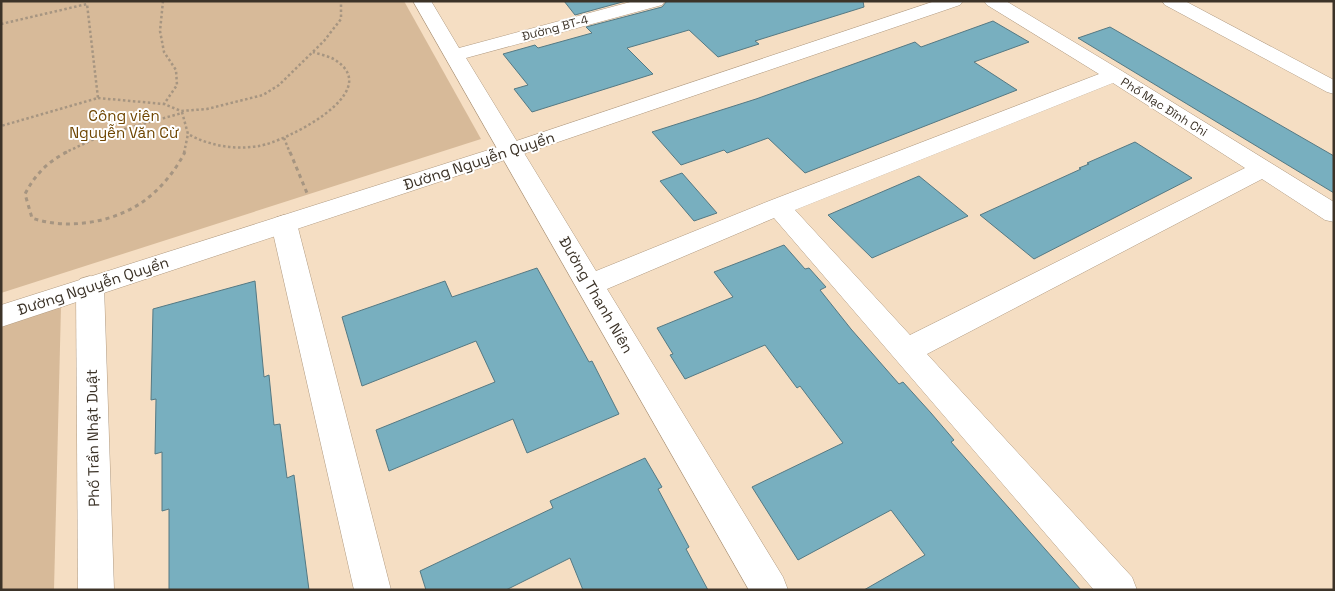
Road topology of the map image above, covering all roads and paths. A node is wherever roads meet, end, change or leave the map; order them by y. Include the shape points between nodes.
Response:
1 (163, 1) edge
2 (342, 1) edge
3 (422, 1) edge
4 (656, 1) edge
5 (954, 1) edge
6 (993, 1) edge
7 (1171, 1) edge
8 (88, 2) edge
9 (1, 24) edge
10 (313, 52) junction
11 (454, 54) junction
12 (1115, 76) junction
13 (1334, 88) edge
14 (98, 98) junction
15 (164, 104) junction
16 (182, 112) junction
17 (1, 126) edge
18 (188, 134) junction
19 (284, 138) junction
20 (512, 150) junction
21 (1263, 169) junction
22 (309, 197) dead end
23 (778, 206) junction
24 (1334, 214) edge
25 (284, 224) junction
26 (590, 285) junction
27 (90, 286) junction
28 (1, 316) edge
29 (906, 351) junction
30 (96, 590) edge
31 (373, 590) edge
32 (770, 590) edge
33 (1119, 590) edge

1 - 15 path via 160,31 164,52 176,70 177,85
2 - 10 path via 341,19
3 - 11 street, Đường Thanh Niên
4 - 11 street, Đường BT-4
5 - 20 street, Đường Nguyễn Quyền
6 - 12 street, Phố Mạc Đĩnh Chi
7 - 13 street
8 - 9 path
8 - 14 path
10 - 16 path via 279,85 263,95
10 - 19 path via 340,63 347,73 347,85 337,105 322,118
11 - 20 street, Đường Thanh Niên
12 - 21 street, Phố Mạc Đĩnh Chi
12 - 23 street
14 - 15 path
14 - 17 path
15 - 16 path
16 - 18 path
16 - 18 path via 104,135 75,147 48,164 34,177 25,194 32,218 60,225 78,224 120,213 142,203 173,171 189,143
18 - 19 path via 201,142 226,147 270,144
19 - 22 path
20 - 25 street, Đường Nguyễn Quyền
20 - 26 street, Đường Thanh Niên
21 - 24 street, Phố Mạc Đĩnh Chi
21 - 29 street
23 - 26 street
23 - 29 street
25 - 27 street, Đường Nguyễn Quyền
25 - 31 street
26 - 32 street, Đường Thanh Niên
27 - 28 street, Đường Nguyễn Quyền
27 - 30 street, Phố Trần Nhật Duật
29 - 33 street

